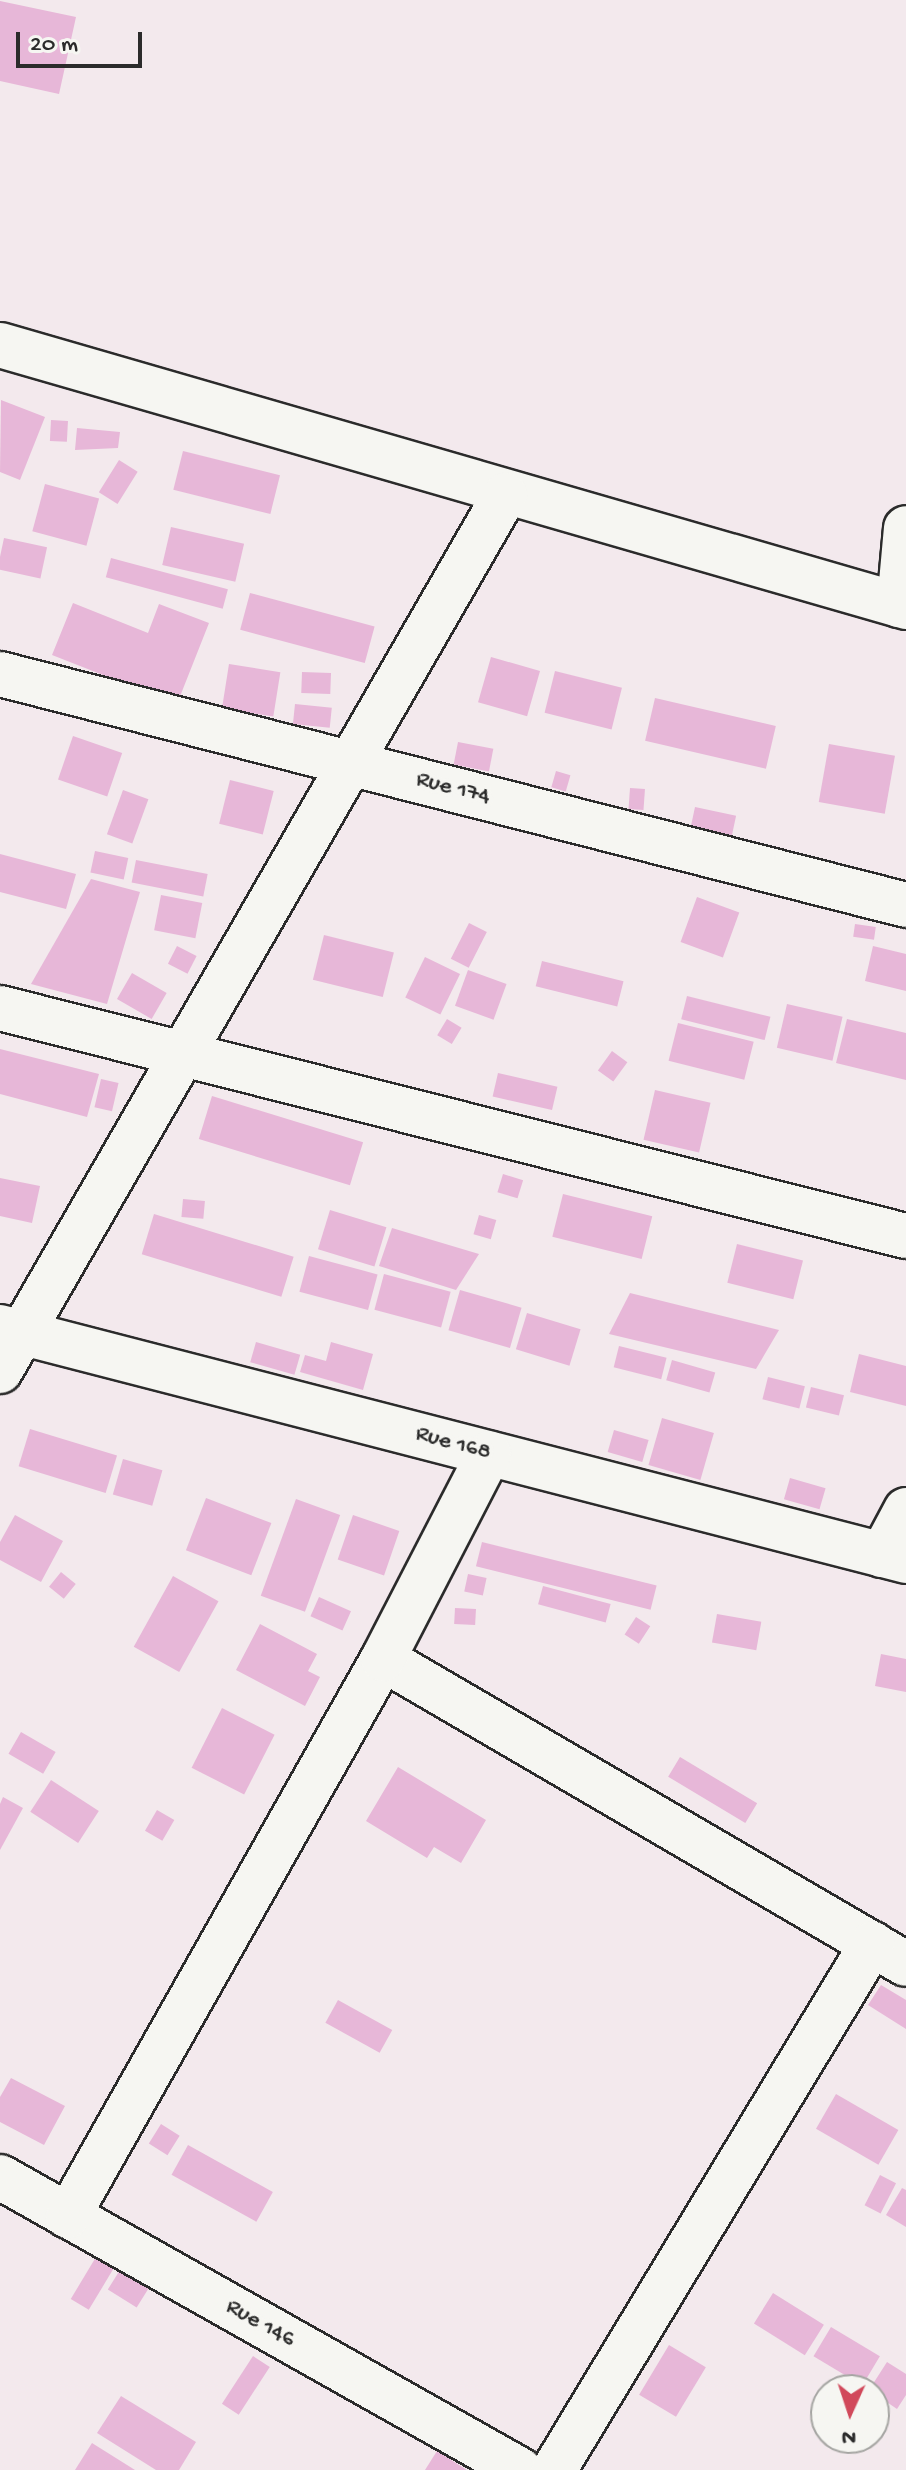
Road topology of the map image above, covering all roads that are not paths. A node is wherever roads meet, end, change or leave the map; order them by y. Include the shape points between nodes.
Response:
1 (0, 345) edge
2 (505, 495) junction
3 (906, 528) edge
4 (904, 601) edge
5 (0, 674) edge
6 (351, 763) junction
7 (906, 905) edge
8 (0, 1008) edge
9 (182, 1055) junction
10 (906, 1236) edge
11 (11, 1329) edge
12 (0, 1371) edge
13 (489, 1454) junction
14 (906, 1510) edge
15 (894, 1558) edge
16 (383, 1659) junction
17 (889, 1954) edge
18 (0, 2177) edge
19 (68, 2216) junction
20 (520, 2470) edge
21 (554, 2470) edge

1 - 2 street
2 - 4 street
2 - 6 street
3 - 4 street
5 - 6 street, Rue 174
6 - 7 street, Rue 174
6 - 9 street
8 - 9 street
9 - 10 street
9 - 11 street
11 - 12 street
11 - 13 street, Rue 168
13 - 15 street, Rue 168
13 - 16 street
14 - 15 street
16 - 17 street
16 - 19 street
17 - 21 street
18 - 19 street, Rue 146
19 - 20 street, Rue 146

